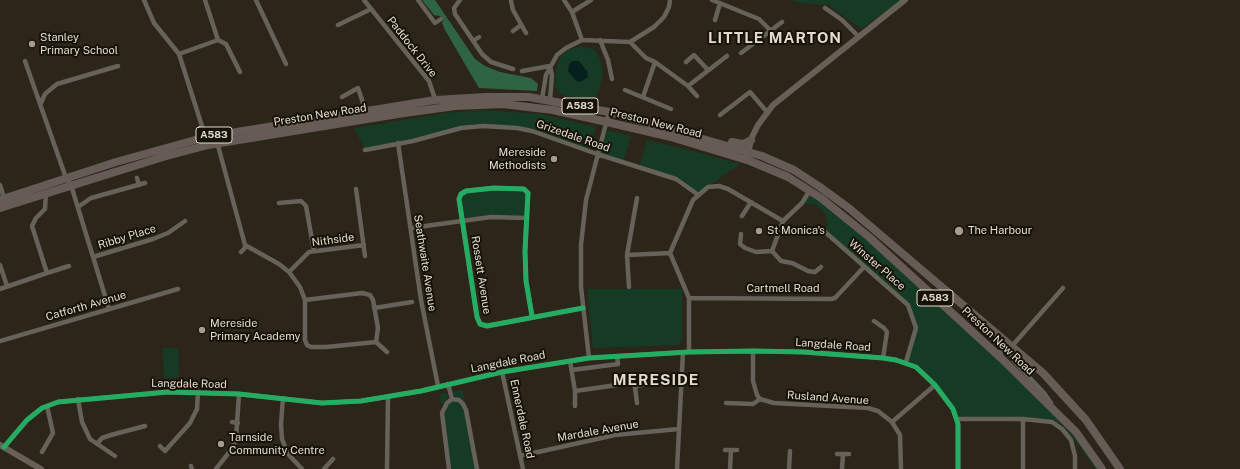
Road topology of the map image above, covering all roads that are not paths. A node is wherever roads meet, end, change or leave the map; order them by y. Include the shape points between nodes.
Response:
1 (144, 0) edge
2 (206, 0) edge
3 (256, 0) edge
4 (364, 0) edge
5 (418, 0) edge
6 (460, 0) edge
7 (511, 0) edge
8 (564, 0) edge
9 (591, 0) edge
10 (670, 0) edge
11 (712, 0) edge
12 (905, 0) edge
13 (720, 3) junction
14 (825, 8) dead end
15 (371, 9) junction
16 (572, 12) junction
17 (440, 18) dead end
18 (715, 20) dead end
19 (782, 22) dead end
20 (521, 25) junction
21 (338, 26) dead end
22 (770, 30) junction
23 (513, 31) dead end
24 (526, 34) dead end
25 (479, 37) dead end
26 (859, 37) junction
27 (218, 40) junction
28 (582, 40) junction
29 (600, 40) junction
30 (472, 41) junction
31 (630, 42) junction
32 (741, 53) dead end
33 (179, 54) junction
34 (727, 56) dead end
35 (25, 61) dead end
36 (655, 62) junction
37 (686, 62) dead end
38 (286, 64) dead end
39 (118, 66) dead end
40 (550, 66) junction
41 (513, 69) dead end
42 (708, 70) junction
43 (522, 71) dead end
44 (240, 72) dead end
45 (612, 79) dead end
46 (688, 86) junction
47 (625, 90) dead end
48 (696, 96) dead end
49 (342, 97) dead end
50 (643, 97) junction
51 (546, 101) junction
52 (41, 103) junction
53 (436, 105) junction
54 (536, 108) junction
55 (670, 109) dead end
56 (553, 110) junction
57 (366, 112) junction
58 (609, 112) junction
59 (767, 112) junction
60 (720, 115) dead end
61 (607, 122) junction
62 (215, 135) junction
63 (693, 136) junction
64 (206, 137) junction
65 (751, 140) junction
66 (398, 143) junction
67 (217, 144) junction
68 (208, 145) junction
69 (365, 150) dead end
70 (597, 154) junction
71 (747, 155) junction
72 (66, 178) junction
73 (137, 178) dead end
74 (145, 183) dead end
75 (0, 185) edge
76 (71, 185) junction
77 (139, 185) junction
78 (356, 189) dead end
79 (810, 190) junction
80 (42, 192) junction
81 (697, 194) junction
82 (637, 198) dead end
83 (751, 202) junction
84 (3, 203) edge
85 (279, 203) dead end
86 (78, 207) junction
87 (742, 216) dead end
88 (527, 218) junction
89 (185, 221) dead end
90 (462, 221) junction
91 (783, 221) junction
92 (411, 228) junction
93 (824, 230) dead end
94 (741, 234) dead end
95 (245, 245) junction
96 (364, 245) junction
97 (314, 251) junction
98 (772, 251) junction
99 (241, 252) dead end
100 (670, 253) junction
101 (627, 255) junction
102 (365, 256) dead end
103 (93, 257) junction
104 (0, 265) edge
105 (69, 266) dead end
106 (864, 266) junction
107 (821, 267) dead end
108 (289, 272) junction
109 (47, 273) junction
110 (7, 286) junction
111 (629, 287) dead end
112 (1063, 288) dead end
113 (0, 289) edge
114 (178, 289) dead end
115 (689, 298) junction
116 (305, 300) junction
117 (412, 302) dead end
118 (374, 308) junction
119 (583, 308) junction
120 (109, 309) junction
121 (532, 316) junction
122 (874, 321) dead end
123 (0, 341) edge
124 (376, 342) junction
125 (1012, 346) junction
126 (753, 351) junction
127 (387, 352) dead end
128 (683, 352) junction
129 (689, 352) junction
130 (996, 353) junction
131 (617, 356) junction
132 (589, 358) junction
133 (883, 358) junction
134 (570, 361) junction
135 (906, 362) junction
136 (572, 370) junction
137 (502, 372) junction
138 (448, 384) junction
139 (642, 385) dead end
140 (936, 385) junction
141 (438, 386) junction
142 (635, 386) junction
143 (575, 391) junction
144 (198, 392) junction
145 (239, 394) junction
146 (388, 397) junction
147 (283, 398) junction
148 (78, 399) junction
149 (452, 399) junction
150 (760, 399) junction
151 (637, 403) dead end
152 (726, 403) dead end
153 (47, 406) junction
154 (575, 406) dead end
155 (1059, 414) junction
156 (1023, 418) junction
157 (957, 419) junction
158 (232, 422) dead end
159 (892, 422) junction
160 (238, 425) junction
161 (145, 426) dead end
162 (679, 429) junction
163 (97, 444) junction
164 (2, 446) edge
165 (160, 446) dead end
166 (725, 450) dead end
167 (731, 450) junction
168 (737, 450) dead end
169 (790, 451) dead end
170 (42, 452) dead end
171 (837, 454) dead end
172 (843, 454) junction
173 (849, 454) dead end
174 (115, 456) dead end
175 (520, 456) junction
176 (333, 459) dead end
177 (39, 469) edge
178 (216, 469) edge
179 (302, 469) edge
180 (324, 469) edge
181 (387, 469) edge
182 (450, 469) edge
183 (477, 469) edge
184 (523, 469) edge
185 (677, 469) edge
186 (730, 469) edge
187 (789, 469) edge
188 (842, 469) edge
189 (901, 469) edge
190 (958, 469) edge
191 (1023, 469) edge
192 (1075, 469) edge
193 (1102, 469) edge
194 (1120, 469) edge

1 - 33 street via 154,23
2 - 27 street
3 - 38 street
4 - 15 street, Paddock Drive
5 - 17 street via 435,23
6 - 30 street via 454,8 455,14
7 - 20 street
8 - 16 street
9 - 16 street
10 - 31 street via 664,17 654,28
11 - 13 street
12 - 26 street
13 - 18 street
13 - 22 street via 759,19
14 - 26 street
15 - 21 street
15 - 53 street, Paddock Drive via 429,81
16 - 28 street
19 - 22 street
20 - 23 street
20 - 24 street
22 - 32 street
25 - 30 street
26 - 59 street
27 - 33 street
27 - 44 street via 226,44
28 - 29 street
28 - 40 street via 561,51
29 - 31 street
29 - 45 street
30 - 41 street via 491,62
31 - 36 street via 646,58
33 - 64 street
34 - 42 street
35 - 52 street
36 - 46 street
36 - 50 street
37 - 42 street via 694,55
39 - 52 street via 58,84 45,94
40 - 43 street
40 - 51 street via 546,75
40 - 51 street via 552,76
42 - 46 street
46 - 48 street
47 - 50 street
49 - 57 street, Preston New Road via 358,88
50 - 55 street
51 - 53 highway, Preston New Road / A583 via 501,96
51 - 54 highway
51 - 56 highway
51 - 58 highway, Preston New Road / A583
52 - 72 street
53 - 54 highway, Preston New Road / A583 via 503,104
53 - 57 highway, Preston New Road / A583
53 - 67 highway, Preston New Road / A583
54 - 56 highway, Preston New Road / A583
56 - 61 highway, Preston New Road / A583
57 - 62 highway, Preston New Road / A583
58 - 61 street
58 - 63 highway, Preston New Road / A583
59 - 60 street via 750,92
59 - 65 street
61 - 70 street
61 - 71 highway, Preston New Road / A583
62 - 64 highway, Preston New Road / A583
62 - 67 street
63 - 65 highway, A583 via 702,134 739,144
63 - 71 highway, Preston New Road / A583
64 - 68 street
64 - 72 highway, Preston New Road / A583
65 - 71 street
66 - 69 street, Grizedale Road
66 - 70 street, Grizedale Road via 460,128 502,127 532,131
66 - 92 street, Seathwaite Avenue
67 - 68 highway, Preston New Road / A583
67 - 95 street
68 - 76 highway, Preston New Road / A583
70 - 81 street, Grizedale Road via 676,179
70 - 119 street via 586,200 581,245
71 - 79 highway, Preston New Road / A583
71 - 125 highway, Preston New Road / A583 via 794,170 820,187 850,209
72 - 76 street
72 - 80 highway, Preston New Road / A583
73 - 77 street
74 - 77 street
75 - 84 street
76 - 80 highway, Preston New Road / A583
76 - 86 street
77 - 86 street via 91,198
78 - 96 street, Nithside
79 - 91 street via 802,203
79 - 130 highway, Preston New Road / A583 via 848,219
80 - 84 highway, Preston New Road / A583
80 - 109 street via 45,209 32,226
81 - 83 street via 714,186 728,189
81 - 100 street
82 - 101 street
83 - 87 street
83 - 91 street
85 - 97 street via 301,201 306,206
86 - 103 street
88 - 90 street via 491,217
88 - 90 street via 528,193 524,188 494,188 466,191 461,194 459,199
88 - 121 street via 526,281
89 - 103 street, Ribby Place via 168,234 154,240
90 - 92 street
90 - 121 street, Rossett Avenue via 480,324 487,326
91 - 98 street
92 - 141 street, Seathwaite Avenue via 421,300
93 - 106 street, Winster Place
94 - 98 street via 740,244 745,248 756,252
95 - 99 street
95 - 108 street
96 - 97 street, Nithside
96 - 102 street, Nithside
97 - 108 street, Nithside via 309,252
98 - 107 street via 781,261 808,271 815,272
100 - 101 street
100 - 115 street
101 - 111 street
103 - 120 street
104 - 110 street
105 - 109 street
106 - 115 street, Cartmell Road via 835,298 830,299
106 - 135 street, Winster Place via 908,305 916,328
108 - 116 street via 300,287
109 - 110 street
110 - 113 street
112 - 125 street
114 - 120 street, Catforth Avenue
115 - 129 street
116 - 118 street via 362,293 370,295
116 - 124 street via 307,345 326,347
117 - 118 street
118 - 124 street via 378,328
119 - 121 street, Rossett Avenue
119 - 132 street
120 - 123 street, Catforth Avenue
122 - 133 street, Langdale Road via 887,332
124 - 127 street
125 - 130 street
125 - 155 street via 1013,360 1044,393
125 - 194 highway, Preston New Road / A583 via 1074,404
126 - 129 street, Langdale Road
126 - 133 street, Langdale Road
126 - 150 street via 753,381
128 - 129 street, Langdale Road
128 - 131 street, Langdale Road
128 - 162 street
130 - 155 highway, Preston New Road / A583
131 - 132 street, Langdale Road
131 - 136 street via 618,364
132 - 134 street, Langdale Road
133 - 135 street, Langdale Road
134 - 136 street
134 - 137 street, Langdale Road
135 - 140 street, Langdale Road via 916,367
136 - 143 street
137 - 138 street, Langdale Road
137 - 175 street, Ennerdale Road
138 - 141 street, Langdale Road
138 - 149 street
139 - 142 street
140 - 157 street, Langdale Road via 948,400
140 - 159 street
141 - 146 street, Langdale Road
142 - 143 street via 631,383
142 - 151 street
143 - 154 street
144 - 145 street, Langdale Road
144 - 148 street, Langdale Road
144 - 165 street via 197,409 190,423 165,451
145 - 147 street, Langdale Road
145 - 160 street
146 - 147 street, Langdale Road via 322,402
146 - 181 street
147 - 179 street via 282,439 288,454
148 - 153 street, Langdale Road
148 - 163 street via 82,422 90,439
149 - 182 street via 442,413
149 - 183 street via 464,404
150 - 152 street, Rusland Avenue via 753,404
150 - 159 street, Rusland Avenue via 868,408
153 - 164 street, Langdale Road via 20,426
153 - 170 street via 53,433
155 - 193 highway, Preston New Road / A583 via 1076,432
156 - 157 street
156 - 191 street
156 - 192 street via 1046,420 1062,428 1074,447
157 - 190 street, Langdale Road
158 - 160 street
159 - 189 street, Rusland Avenue via 901,440
160 - 178 street via 231,450
161 - 163 street via 111,434
162 - 175 street, Mardale Avenue via 615,435
162 - 185 street
163 - 174 street
164 - 177 street
166 - 167 street
167 - 168 street
167 - 186 street
169 - 187 street
171 - 172 street
172 - 173 street
172 - 188 street
175 - 184 street, Ennerdale Road
176 - 180 street

